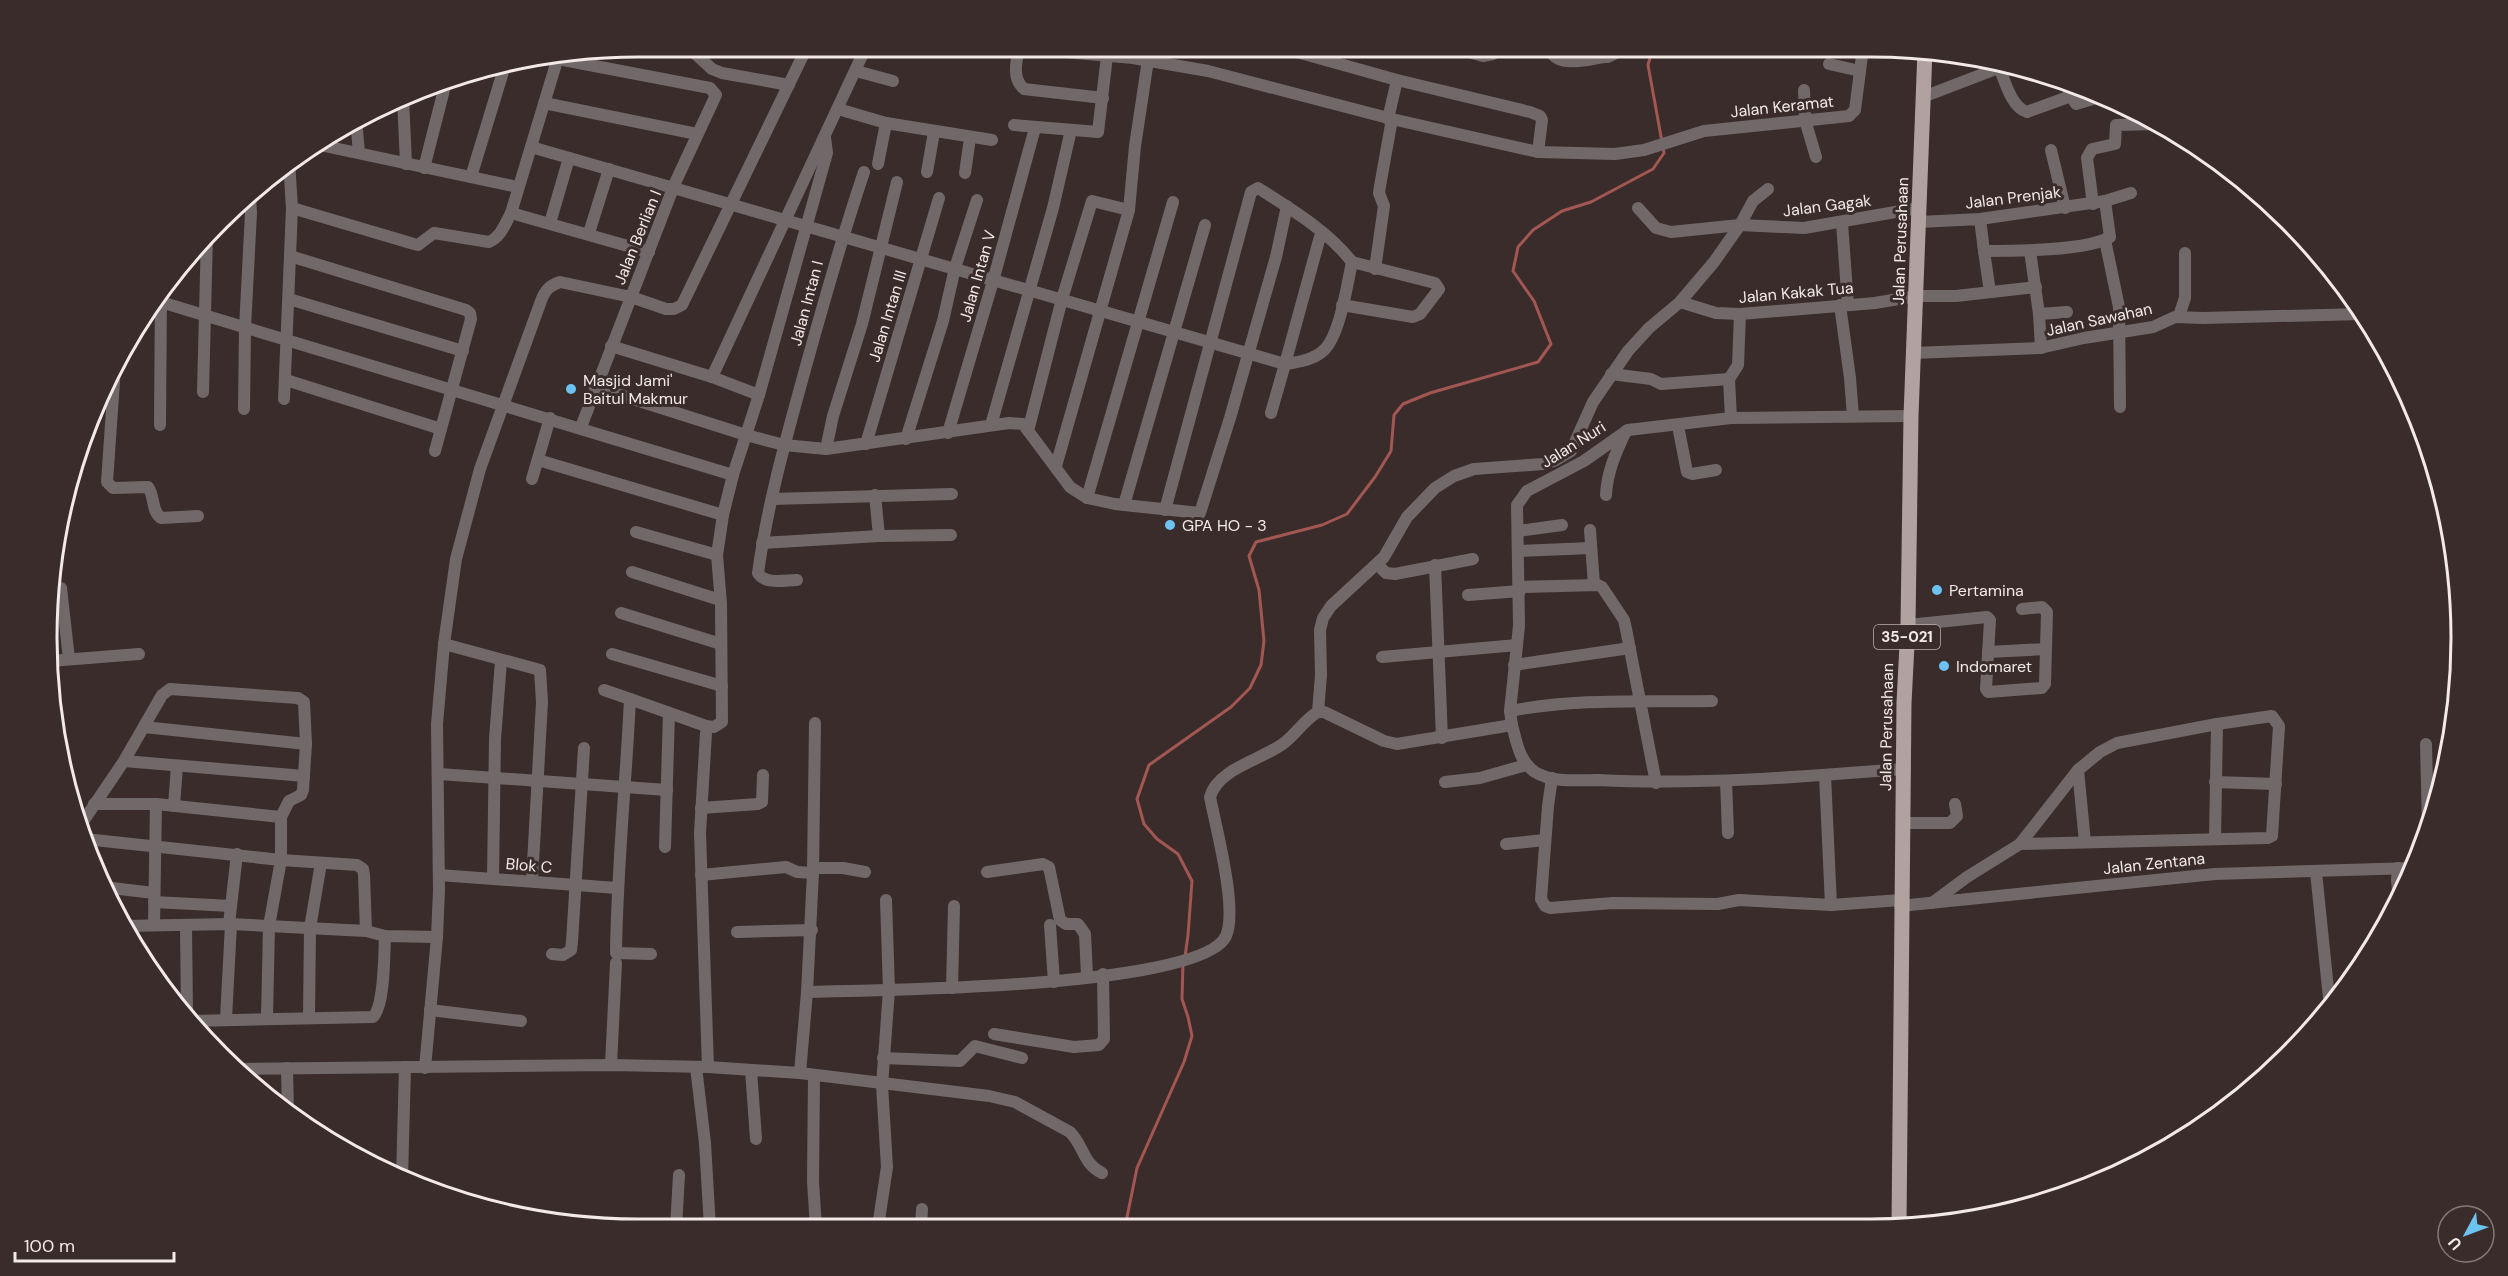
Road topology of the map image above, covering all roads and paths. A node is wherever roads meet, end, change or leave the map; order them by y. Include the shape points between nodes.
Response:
1 (699, 57) edge
2 (802, 57) edge
3 (862, 57) edge
4 (1014, 57) edge
5 (1107, 57) edge
6 (1142, 57) edge
7 (1315, 57) edge
8 (1556, 57) edge
9 (1581, 57) edge
10 (1862, 57) edge
11 (1148, 60) junction
12 (1925, 60) edge
13 (576, 61) edge
14 (556, 63) edge
15 (1829, 64) dead end
16 (856, 70) junction
17 (1992, 70) edge
18 (1860, 71) junction
19 (503, 73) edge
20 (2007, 74) edge
21 (1397, 80) junction
22 (893, 81) dead end
23 (789, 85) junction
24 (1804, 90) dead end
25 (444, 91) edge
26 (2070, 93) edge
27 (2071, 96) junction
28 (1103, 98) junction
29 (1923, 98) junction
30 (2089, 100) edge
31 (544, 103) junction
32 (403, 107) edge
33 (838, 109) junction
34 (1390, 119) junction
35 (1805, 120) junction
36 (886, 123) junction
37 (1014, 124) dead end
38 (2141, 124) edge
39 (1035, 128) junction
40 (357, 130) edge
41 (1071, 130) junction
42 (934, 132) junction
43 (697, 134) junction
44 (825, 136) junction
45 (970, 138) junction
46 (992, 140) dead end
47 (328, 147) edge
48 (531, 147) junction
49 (2051, 150) dead end
50 (1538, 152) junction
51 (359, 153) junction
52 (1816, 157) dead end
53 (569, 158) junction
54 (406, 164) junction
55 (878, 164) dead end
56 (424, 168) junction
57 (609, 169) junction
58 (864, 171) dead end
59 (927, 172) dead end
60 (290, 173) edge
61 (965, 173) dead end
62 (471, 177) junction
63 (897, 182) dead end
64 (518, 187) junction
65 (674, 189) junction
66 (1768, 189) dead end
67 (2131, 193) dead end
68 (939, 198) dead end
69 (977, 201) dead end
70 (1173, 202) dead end
71 (732, 204) junction
72 (2101, 204) junction
73 (251, 205) edge
74 (1287, 206) junction
75 (292, 208) junction
76 (1638, 208) dead end
77 (2065, 208) junction
78 (1129, 210) junction
79 (511, 213) junction
80 (1918, 215) junction
81 (785, 219) junction
82 (1980, 219) junction
83 (550, 223) junction
84 (1842, 223) junction
85 (1205, 225) dead end
86 (1740, 225) junction
87 (806, 226) junction
88 (1322, 232) junction
89 (589, 233) junction
90 (842, 237) junction
91 (2105, 240) junction
92 (882, 248) junction
93 (206, 249) edge
94 (1984, 251) junction
95 (2031, 251) junction
96 (649, 252) junction
97 (2186, 253) dead end
98 (290, 256) junction
99 (921, 260) junction
100 (1352, 262) junction
101 (956, 268) junction
102 (1375, 269) junction
103 (993, 280) junction
104 (2036, 287) junction
105 (1028, 290) junction
106 (1990, 292) junction
107 (1917, 296) junction
108 (631, 297) junction
109 (289, 299) junction
110 (1062, 299) junction
111 (166, 300) edge
112 (1680, 302) junction
113 (1342, 305) junction
114 (1844, 305) junction
115 (158, 310) edge
116 (1101, 312) junction
117 (2067, 312) dead end
118 (1740, 314) junction
119 (2039, 314) junction
120 (2352, 314) edge
121 (204, 315) junction
122 (2179, 316) junction
123 (1139, 322) junction
124 (245, 328) junction
125 (1173, 332) junction
126 (2121, 333) junction
127 (286, 340) junction
128 (1210, 341) junction
129 (611, 346) junction
130 (2041, 348) junction
131 (463, 351) junction
132 (1913, 353) junction
133 (1247, 355) junction
134 (1285, 364) junction
135 (1611, 374) junction
136 (712, 377) junction
137 (1729, 379) junction
138 (286, 380) junction
139 (595, 387) junction
140 (113, 389) edge
141 (452, 390) junction
142 (203, 392) dead end
143 (759, 395) junction
144 (284, 399) dead end
145 (504, 404) junction
146 (2120, 407) dead end
147 (244, 409) dead end
148 (1271, 413) dead end
149 (1852, 416) junction
150 (1911, 416) junction
151 (550, 418) junction
152 (1731, 418) junction
153 (160, 425) dead end
154 (991, 425) junction
155 (1678, 426) junction
156 (581, 427) junction
157 (441, 429) junction
158 (1028, 431) junction
159 (1626, 431) junction
160 (948, 433) junction
161 (746, 435) junction
162 (906, 439) junction
163 (866, 444) junction
164 (784, 445) junction
165 (826, 449) junction
166 (435, 451) dead end
167 (538, 460) junction
168 (1056, 466) junction
169 (1558, 466) junction
170 (1716, 470) dead end
171 (733, 475) junction
172 (532, 479) dead end
173 (952, 494) dead end
174 (874, 495) junction
175 (1606, 495) dead end
176 (1087, 498) junction
177 (772, 499) junction
178 (1124, 505) junction
179 (1165, 510) junction
180 (723, 515) junction
181 (198, 516) dead end
182 (1562, 525) dead end
183 (1590, 530) dead end
184 (1518, 531) junction
185 (636, 532) dead end
186 (951, 535) dead end
187 (879, 536) junction
188 (762, 543) junction
189 (1591, 548) junction
190 (1518, 551) junction
191 (717, 555) junction
192 (1473, 559) dead end
193 (1435, 565) junction
194 (1379, 566) junction
195 (632, 572) dead end
196 (797, 580) dead end
197 (1594, 585) junction
198 (59, 588) edge
199 (1520, 589) junction
200 (1468, 595) dead end
201 (720, 600) junction
202 (2022, 609) dead end
203 (621, 613) dead end
204 (1908, 625) junction
205 (444, 644) junction
206 (721, 644) junction
207 (1517, 645) junction
208 (1630, 648) junction
209 (2046, 649) junction
210 (1439, 652) junction
211 (1988, 652) junction
212 (139, 654) dead end
213 (612, 654) dead end
214 (1382, 657) dead end
215 (69, 659) junction
216 (58, 660) edge
217 (501, 661) junction
218 (1514, 665) junction
219 (722, 686) junction
220 (604, 690) dead end
221 (630, 699) junction
222 (1712, 701) dead end
223 (1640, 702) junction
224 (1510, 711) junction
225 (1318, 712) junction
226 (669, 713) junction
227 (814, 723) dead end
228 (2217, 724) junction
229 (1512, 725) junction
230 (144, 727) junction
231 (706, 733) dead end
232 (1442, 738) junction
233 (306, 744) junction
234 (2426, 744) dead end
235 (584, 748) dead end
236 (124, 761) junction
237 (1526, 765) junction
238 (177, 766) junction
239 (1902, 769) junction
240 (2078, 770) junction
241 (439, 774) junction
242 (764, 775) dead end
243 (1825, 775) junction
244 (304, 776) junction
245 (494, 778) junction
246 (1552, 778) junction
247 (1726, 781) junction
248 (538, 782) junction
249 (1445, 782) dead end
250 (2216, 782) junction
251 (1656, 783) junction
252 (581, 784) junction
253 (2276, 784) junction
254 (626, 787) junction
255 (667, 790) junction
256 (2427, 800) edge
257 (94, 804) junction
258 (156, 804) junction
259 (1955, 804) dead end
260 (174, 806) junction
261 (701, 808) junction
262 (86, 817) edge
263 (281, 817) junction
264 (1902, 823) junction
265 (1728, 833) dead end
266 (2215, 839) junction
267 (94, 840) edge
268 (1545, 840) junction
269 (2085, 842) junction
270 (1506, 844) dead end
271 (2020, 844) junction
272 (665, 847) dead end
273 (155, 848) junction
274 (237, 854) junction
275 (281, 860) junction
276 (321, 863) junction
277 (2398, 868) junction
278 (2403, 868) edge
279 (813, 870) junction
280 (865, 872) dead end
281 (987, 872) dead end
282 (2316, 872) junction
283 (439, 875) junction
284 (701, 875) junction
285 (493, 879) junction
286 (532, 881) junction
287 (2397, 882) edge
288 (574, 885) junction
289 (617, 888) junction
290 (114, 889) edge
291 (154, 897) junction
292 (886, 900) dead end
293 (1900, 903) junction
294 (1930, 904) junction
295 (1831, 905) junction
296 (231, 906) junction
297 (954, 906) dead end
298 (230, 924) junction
299 (154, 925) junction
300 (1050, 925) dead end
301 (134, 926) edge
302 (186, 926) junction
303 (269, 926) junction
304 (310, 928) junction
305 (812, 930) junction
306 (366, 931) junction
307 (737, 932) dead end
308 (385, 936) junction
309 (437, 937) junction
310 (552, 954) dead end
311 (651, 954) dead end
312 (616, 963) dead end
313 (1103, 974) junction
314 (1087, 976) junction
315 (1054, 982) junction
316 (952, 988) junction
317 (889, 990) junction
318 (807, 992) junction
319 (2329, 995) edge
320 (187, 1004) edge
321 (430, 1010) junction
322 (309, 1017) junction
323 (267, 1018) junction
324 (226, 1019) junction
325 (201, 1020) edge
326 (521, 1020) dead end
327 (994, 1034) dead end
328 (883, 1058) junction
329 (1022, 1058) dead end
330 (611, 1065) junction
331 (405, 1067) junction
332 (702, 1067) junction
333 (287, 1068) junction
334 (425, 1068) junction
335 (248, 1069) edge
336 (752, 1070) junction
337 (800, 1074) junction
338 (814, 1076) junction
339 (882, 1085) junction
340 (288, 1102) edge
341 (756, 1139) dead end
342 (399, 1167) edge
343 (1102, 1173) dead end
344 (679, 1175) dead end
345 (922, 1209) dead end
346 (1899, 1218) edge
347 (677, 1219) edge
348 (709, 1219) edge
349 (815, 1219) edge
350 (879, 1219) edge
351 (921, 1219) edge

1 - 23 street via 722,73
2 - 23 street
3 - 16 street
4 - 28 street via 1017,81 1024,89
5 - 28 street
6 - 11 street, Jalan Keramat
7 - 21 street
8 - 9 street via 1564,61
10 - 18 street, Jalan Keramat
11 - 34 street, Jalan Keramat via 1208,71
11 - 78 street
12 - 29 main road, Jalan Perusahaan / 35-021
13 - 43 street, Jalan Berlian I via 710,88 716,95
14 - 31 street
15 - 18 street
16 - 22 street
16 - 33 street
17 - 29 street
18 - 35 street, Jalan Keramat via 1852,115
19 - 62 street
20 - 27 street via 2021,110 2027,112
21 - 34 street
21 - 50 street via 1536,114 1543,126
23 - 71 street
24 - 35 street
25 - 56 street
26 - 27 street
27 - 30 street via 2076,104
28 - 41 street via 1098,132
29 - 80 main road, Jalan Perusahaan / 35-021
31 - 43 street
31 - 48 street
32 - 54 street
33 - 36 street
33 - 44 street
34 - 50 street, Jalan Keramat
34 - 102 street via 1379,193 1384,207
35 - 50 street, Jalan Keramat via 1704,131 1644,150 1615,154
35 - 52 street
36 - 42 street
36 - 55 street
37 - 39 street
38 - 72 street via 2116,125 2115,144 2092,149 2087,158
39 - 41 street
39 - 103 street, Jalan Intan V
40 - 51 street
41 - 105 street
42 - 45 street
42 - 59 street
43 - 65 street, Jalan Berlian I
44 - 81 street
44 - 87 street via 827,153
45 - 46 street
45 - 61 street
47 - 51 street
48 - 53 street
48 - 64 street
49 - 77 street
51 - 54 street
53 - 57 street
53 - 83 street
54 - 56 street
56 - 62 street
57 - 65 street
57 - 89 street
58 - 90 street, Jalan Intan I
60 - 75 street
62 - 64 street
63 - 92 street
64 - 79 street
65 - 71 street
65 - 96 street, Jalan Berlian I
66 - 86 street via 1753,201
67 - 72 street, Jalan Prenjak
68 - 99 street, Jalan Intan III
69 - 101 street
70 - 123 street
71 - 81 street
71 - 108 street via 682,305 666,309
72 - 77 street, Jalan Prenjak
72 - 91 street via 2111,234
73 - 124 street
74 - 88 street
74 - 128 street via 1258,188 1251,192
74 - 133 street
75 - 79 street via 418,244 434,233 489,242 499,236
75 - 98 street
76 - 86 street, Jalan Gagak via 1664,232
77 - 82 street, Jalan Prenjak
78 - 110 street via 1092,201
78 - 116 street
79 - 83 street
80 - 82 street, Jalan Prenjak
80 - 84 street, Jalan Gagak
80 - 107 main road, Jalan Perusahaan / 35-021
81 - 87 street
81 - 136 street
82 - 94 street
83 - 89 street
84 - 86 street, Jalan Gagak via 1783,229
84 - 114 street
85 - 125 street
86 - 112 street
87 - 90 street
87 - 143 street
88 - 100 street
88 - 134 street
89 - 96 street
90 - 92 street
90 - 164 street, Jalan Intan I
91 - 95 street
91 - 126 street
92 - 99 street
92 - 165 street
93 - 121 street
94 - 95 street
94 - 106 street
95 - 104 street
96 - 108 street, Jalan Berlian I
97 - 122 street via 2185,298
98 - 109 street
98 - 131 street via 466,310 471,319
99 - 101 street
99 - 163 street, Jalan Intan III
100 - 102 street
100 - 113 street
101 - 103 street
101 - 162 street
102 - 113 street via 1436,283 1439,289 1420,314 1413,317
103 - 105 street
103 - 160 street, Jalan Intan V
104 - 106 street, Jalan Kakak Tua
104 - 119 street
105 - 110 street
105 - 154 street
106 - 107 street, Jalan Kakak Tua
107 - 114 street, Jalan Kakak Tua
107 - 132 main road, Jalan Perusahaan / 35-021
108 - 129 street, Jalan Berlian I
108 - 145 street via 560,282 545,290
109 - 127 street
109 - 131 street
110 - 116 street
110 - 158 street
111 - 121 street
112 - 118 street, Jalan Kakak Tua via 1716,313
112 - 135 street via 1635,343
113 - 134 street via 1324,350 1309,359
114 - 118 street, Jalan Kakak Tua
114 - 149 street
115 - 153 street
116 - 123 street
116 - 168 street
117 - 119 street
118 - 137 street via 1738,365
119 - 130 street
120 - 122 street, Jalan Sawahan
121 - 124 street
121 - 142 street
122 - 126 street, Jalan Sawahan via 2153,327
123 - 125 street
123 - 176 street
124 - 127 street
124 - 147 street
125 - 128 street
125 - 178 street
126 - 130 street, Jalan Sawahan
126 - 146 street
127 - 138 street
127 - 141 street
128 - 133 street
128 - 179 street
129 - 136 street
129 - 139 street, Jalan Berlian I
130 - 132 street, Jalan Sawahan
131 - 141 street
132 - 150 main road, Jalan Perusahaan / 35-021
133 - 134 street
133 - 179 street via 1203,510 1192,514
134 - 148 street
135 - 137 street via 1661,384
135 - 169 street via 1593,402 1571,451
136 - 143 street
137 - 152 street
138 - 144 street
138 - 157 street
139 - 156 street, Jalan Berlian I
139 - 161 street
140 - 181 street via 107,482 113,488 148,487 161,518
141 - 145 street
141 - 157 street
143 - 161 street
145 - 151 street
145 - 205 street via 480,469 456,559
149 - 150 street, Jalan Nuri
149 - 152 street, Jalan Nuri
150 - 204 main road, Jalan Perusahaan / 35-021
151 - 156 street
151 - 167 street
152 - 155 street, Jalan Nuri
154 - 158 street via 1023,424
154 - 160 street
155 - 159 street, Jalan Nuri
155 - 170 street via 1687,472
156 - 171 street
157 - 166 street
158 - 168 street
159 - 169 street, Jalan Nuri via 1584,460
159 - 175 street via 1612,462
160 - 162 street
161 - 164 street
161 - 171 street
162 - 163 street
163 - 165 street
164 - 165 street
164 - 177 street, Jalan Intan I
167 - 172 street
167 - 180 street
168 - 176 street via 1070,487
169 - 184 street, Jalan Nuri via 1520,498
169 - 194 street via 1474,469 1454,477 1435,488 1411,512
171 - 180 street
173 - 174 street
174 - 177 street
174 - 187 street
176 - 178 street
177 - 188 street, Jalan Intan I
178 - 179 street
180 - 191 street
182 - 184 street
183 - 189 street
184 - 190 street, Jalan Nuri
185 - 191 street
186 - 187 street
187 - 188 street
188 - 196 street, Jalan Intan I via 758,573 762,578
189 - 190 street
189 - 197 street
190 - 199 street, Jalan Nuri
191 - 201 street
192 - 193 street
193 - 194 street via 1395,574 1386,573
193 - 210 street
194 - 225 street via 1331,606 1323,618
195 - 201 street
197 - 199 street
197 - 208 street via 1602,587 1624,620
198 - 215 street
199 - 200 street
199 - 207 street, Jalan Nuri
201 - 206 street
202 - 209 street via 2045,609
203 - 206 street
204 - 211 street via 1987,617
204 - 239 main road, Jalan Perusahaan / 35-021
205 - 217 street
205 - 241 street via 437,724
206 - 219 street
207 - 210 street
207 - 218 street, Jalan Nuri
208 - 218 street
208 - 223 street
209 - 211 street
209 - 211 street via 2044,687 1992,693 1986,688
210 - 214 street
210 - 232 street
212 - 215 street
213 - 219 street
215 - 216 street
217 - 245 street
217 - 248 street via 540,670
218 - 224 street, Jalan Nuri
219 - 226 street via 719,726 706,726
220 - 221 street
221 - 226 street
221 - 254 street
222 - 223 street
223 - 224 street via 1586,700
223 - 251 street
224 - 229 street, Jalan Nuri
225 - 232 street via 1397,744
225 - 313 street via 1284,743 1233,771 1212,789 1210,797 1228,894 1226,937 1217,948 1178,964
226 - 255 street
227 - 279 street
228 - 240 street via 2117,743
228 - 250 street
228 - 253 street via 2272,716 2276,719
229 - 232 street
229 - 237 street, Jalan Nuri
230 - 233 street
230 - 233 street via 162,695 170,689 298,698 304,702
230 - 236 street
231 - 261 street
233 - 244 street
234 - 256 street
235 - 252 street
236 - 238 street
236 - 257 street
237 - 246 street
237 - 249 street via 1480,778
238 - 244 street
238 - 260 street
239 - 243 street
239 - 264 main road, Jalan Perusahaan / 35-021
240 - 269 street
240 - 271 street
241 - 245 street
241 - 283 street
242 - 261 street via 762,802
243 - 247 street
243 - 295 street
244 - 263 street via 301,795 289,801
245 - 248 street
245 - 285 street
246 - 251 street
246 - 268 street, Jalan Zentana
247 - 251 street
247 - 265 street
248 - 252 street
248 - 286 street
250 - 253 street
250 - 266 street
252 - 254 street
252 - 288 street
253 - 266 street via 2272,836
254 - 255 street
254 - 289 street
255 - 272 street
257 - 258 street
257 - 262 street
258 - 260 street
258 - 273 street
259 - 264 street via 1957,816 1950,823
260 - 263 street
261 - 284 street
263 - 275 street
264 - 293 main road, Jalan Perusahaan / 35-021
266 - 269 street
267 - 273 street
268 - 270 street
268 - 295 street, Jalan Zentana via 1541,899 1550,908 1614,903 1718,904 1739,900
269 - 271 street
271 - 294 street
273 - 274 street
273 - 291 street
274 - 275 street
274 - 296 street
275 - 276 street
275 - 303 street
276 - 304 street
276 - 306 street via 357,865 363,869
277 - 278 street, Jalan Zentana
277 - 282 street, Jalan Zentana
277 - 287 street
279 - 280 street via 843,868
279 - 284 street via 797,872 786,867
279 - 305 street
281 - 314 street via 1043,864 1049,867 1060,920 1078,924 1085,934
282 - 294 street, Jalan Zentana via 2215,874
282 - 319 street
283 - 285 street, Blok C
283 - 309 street
284 - 332 street
285 - 286 street, Blok C
286 - 288 street, Blok C
288 - 289 street, Blok C
288 - 310 street via 571,950 563,955
289 - 311 street via 616,953
290 - 291 street
291 - 296 street
291 - 299 street
292 - 317 street
293 - 294 street, Jalan Zentana
293 - 295 street, Jalan Zentana
293 - 346 main road, Jalan Perusahaan / 35-021
296 - 298 street
297 - 316 street
298 - 302 street
298 - 303 street
298 - 324 street
299 - 301 street
299 - 302 street
300 - 315 street
302 - 320 street
303 - 304 street
303 - 323 street
304 - 306 street
304 - 322 street
305 - 307 street
305 - 318 street
306 - 308 street
308 - 309 street
308 - 322 street via 376,1014
309 - 321 street
312 - 330 street
313 - 314 street
313 - 327 street via 1104,1039 1099,1045 1074,1047
314 - 315 street
315 - 316 street
316 - 317 street
317 - 318 street
317 - 328 street
318 - 337 street
321 - 326 street
321 - 334 street
322 - 323 street
323 - 324 street
324 - 325 street
328 - 329 street via 960,1061 975,1046
328 - 339 street
330 - 332 street
330 - 334 street
331 - 333 street
331 - 334 street
331 - 342 street
332 - 336 street
332 - 348 street
333 - 335 street
333 - 340 street
336 - 337 street
336 - 341 street
337 - 338 street
338 - 339 street
338 - 349 street
339 - 343 street via 1015,1102 1070,1132 1087,1163
339 - 350 street via 887,1167
344 - 347 street
345 - 351 street

